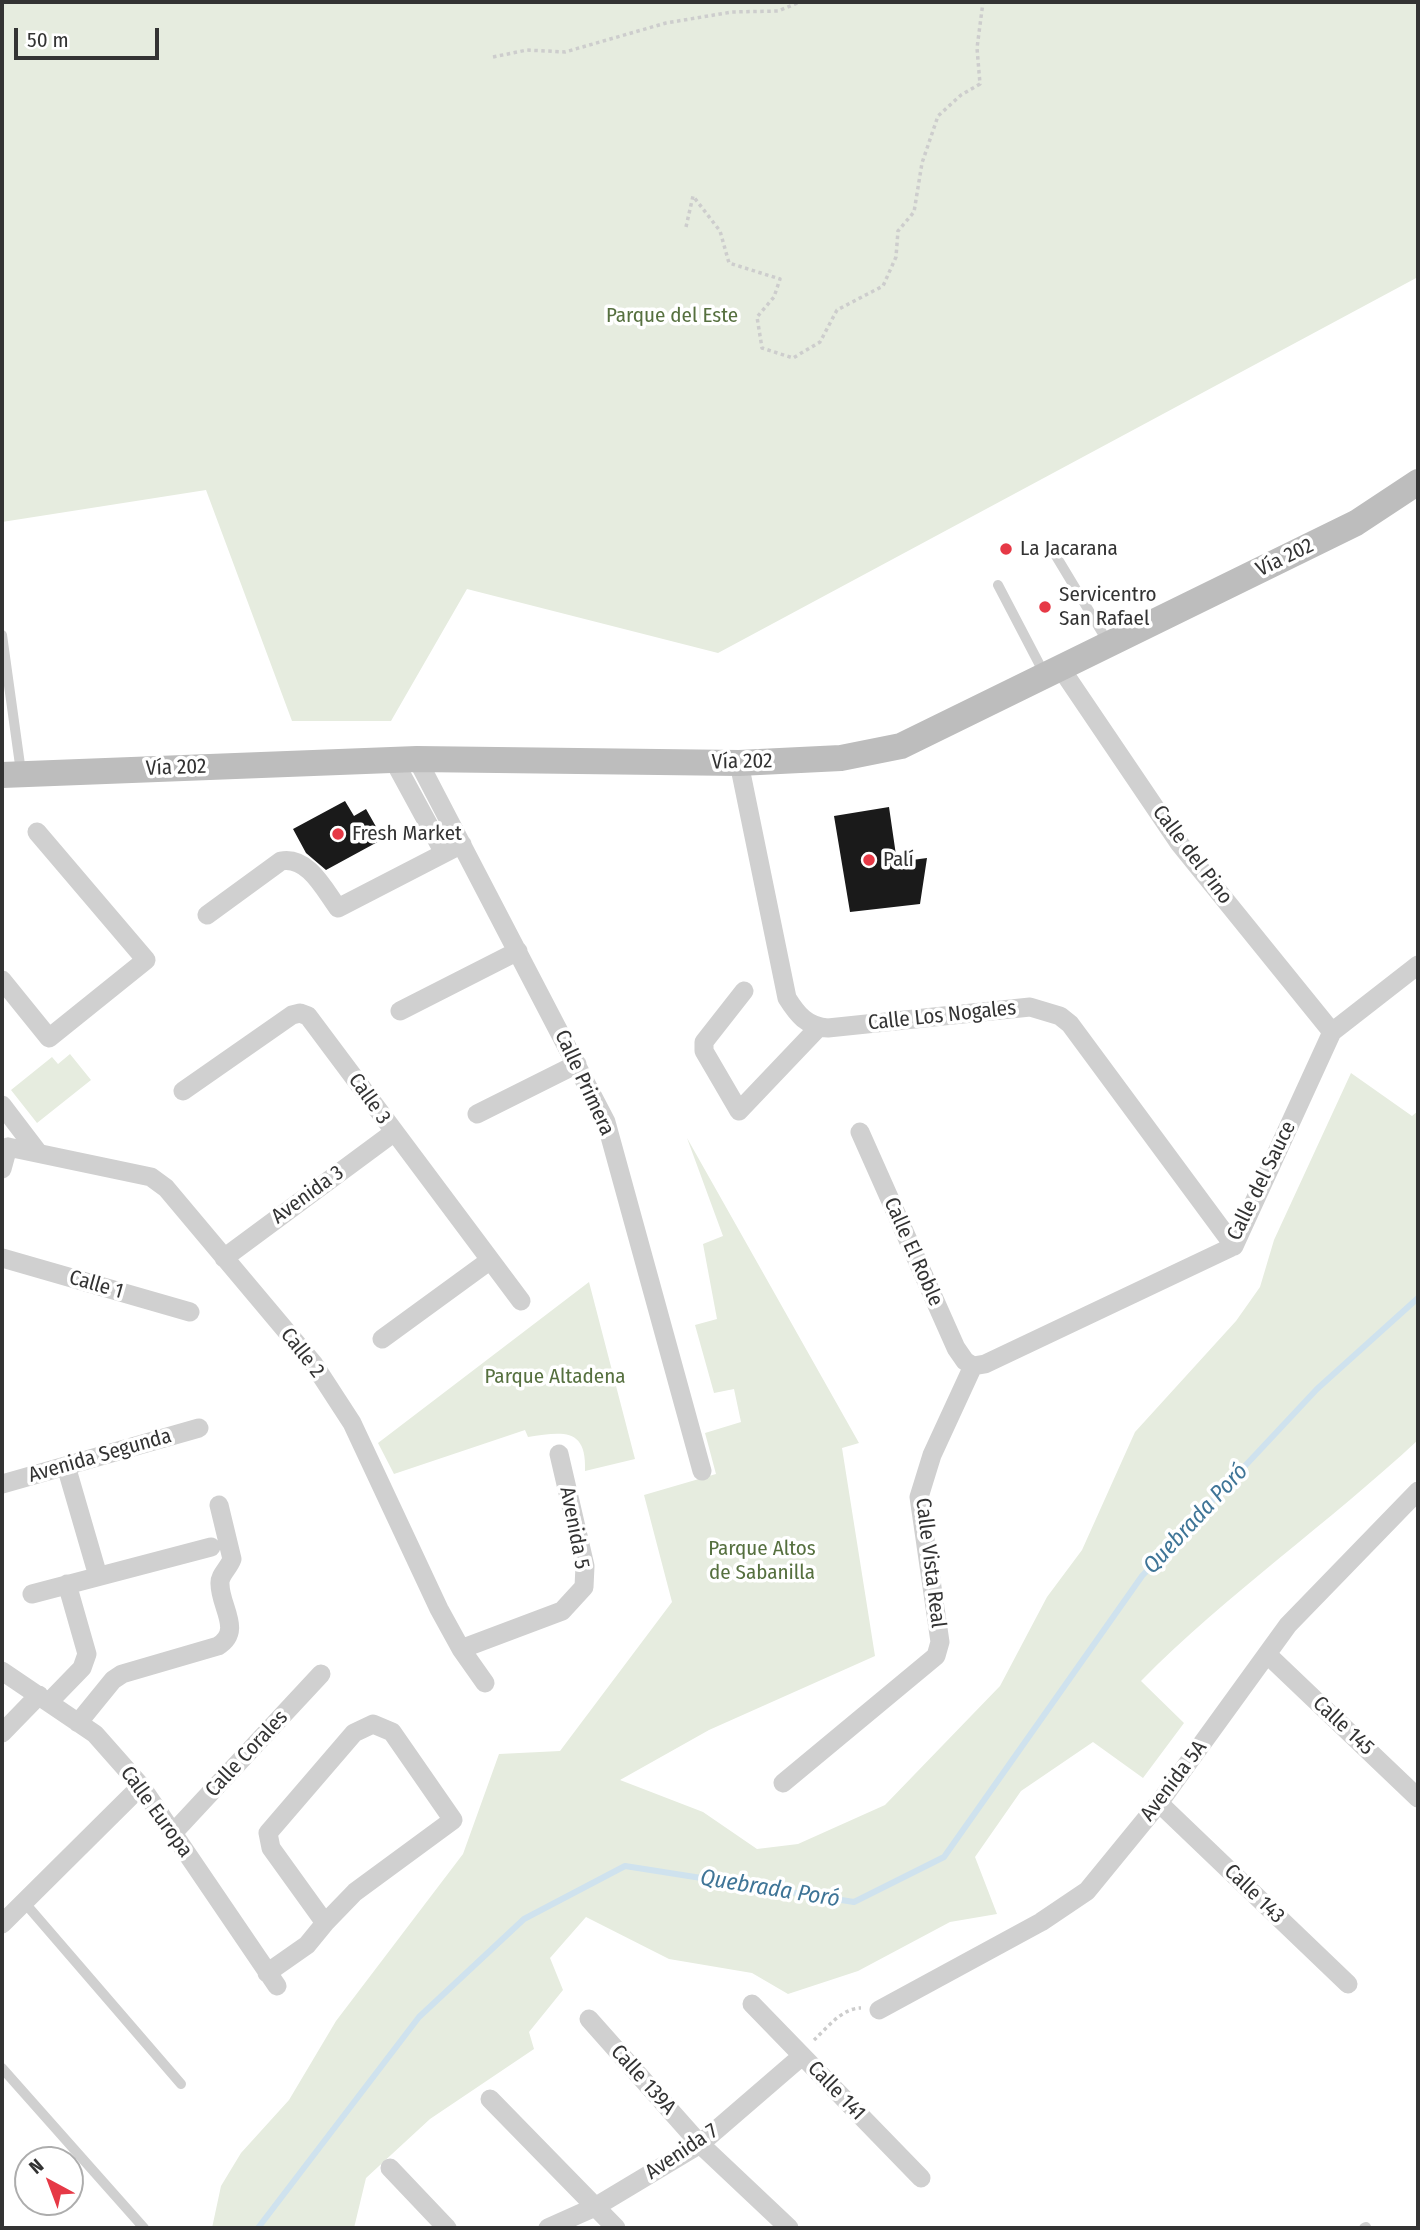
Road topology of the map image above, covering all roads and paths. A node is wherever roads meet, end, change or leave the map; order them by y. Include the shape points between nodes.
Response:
1 (800, 2) edge
2 (983, 2) edge
3 (494, 57) dead end
4 (687, 226) dead end
5 (1418, 482) edge
6 (1056, 556) dead end
7 (998, 585) dead end
8 (2, 635) edge
9 (1109, 645) junction
10 (1054, 673) junction
11 (405, 760) junction
12 (739, 763) junction
13 (11, 774) edge
14 (37, 832) dead end
15 (453, 848) junction
16 (207, 915) dead end
17 (518, 951) junction
18 (1418, 965) edge
19 (2, 980) edge
20 (744, 992) dead end
21 (400, 1011) dead end
22 (818, 1028) junction
23 (1332, 1032) junction
24 (577, 1065) junction
25 (183, 1091) dead end
26 (2, 1105) edge
27 (477, 1114) dead end
28 (860, 1132) dead end
29 (393, 1133) junction
30 (5, 1143) edge
31 (37, 1151) junction
32 (2, 1170) edge
33 (1234, 1245) junction
34 (2, 1258) edge
35 (224, 1258) junction
36 (489, 1261) junction
37 (521, 1301) dead end
38 (190, 1312) dead end
39 (382, 1339) dead end
40 (973, 1366) junction
41 (199, 1428) dead end
42 (559, 1454) dead end
43 (66, 1466) junction
44 (702, 1471) dead end
45 (2, 1484) edge
46 (1418, 1490) edge
47 (219, 1505) dead end
48 (211, 1547) dead end
49 (98, 1576) junction
50 (67, 1584) junction
51 (32, 1594) dead end
52 (461, 1649) junction
53 (1267, 1654) junction
54 (2, 1671) edge
55 (321, 1674) dead end
56 (485, 1684) dead end
57 (44, 1699) junction
58 (79, 1723) junction
59 (2, 1733) edge
60 (783, 1783) dead end
61 (141, 1786) junction
62 (1417, 1795) edge
63 (1159, 1803) junction
64 (173, 1833) junction
65 (24, 1902) junction
66 (325, 1923) junction
67 (2, 1924) edge
68 (1348, 1984) dead end
69 (752, 2004) dead end
70 (878, 2010) joint
71 (589, 2019) dead end
72 (801, 2054) junction
73 (2, 2068) edge
74 (181, 2084) dead end
75 (490, 2098) dead end
76 (700, 2144) junction
77 (390, 2168) dead end
78 (920, 2178) dead end
79 (595, 2207) junction
80 (144, 2228) edge
81 (447, 2228) edge
82 (548, 2228) edge
83 (616, 2228) edge
84 (789, 2228) edge

1 - 3 path via 778,11 732,12 666,23 565,52 527,50
2 - 4 path via 977,48 980,84 938,116 922,163 914,212 898,231 896,257 883,286 837,310 820,342 793,358 762,348 757,317 774,297 780,279 729,263 720,231 694,196
5 - 9 main road, Vía 202 via 1356,523
6 - 9 lane
7 - 10 lane
8 - 13 lane
9 - 10 main road, Vía 202
10 - 12 main road, Vía 202 via 901,746 841,758
10 - 23 street, Calle del Pino via 1179,843
11 - 12 main road, Vía 202
11 - 13 main road, Vía 202
11 - 15 street, Calle Primera
12 - 22 street via 787,998 805,1021
14 - 19 street via 146,960 49,1038
15 - 16 street via 338,908 309,869 281,861
15 - 17 street, Calle Primera
17 - 21 street
17 - 24 street, Calle Primera
18 - 23 street, Calle del Sauce
20 - 22 street via 704,1042 704,1051 739,1111
22 - 33 street, Calle Los Nogales via 1030,1007 1060,1016
23 - 33 street, Calle del Sauce
24 - 27 street
24 - 44 street, Calle Primera via 606,1122
25 - 29 street, Calle 3 via 300,1013 316,1024
26 - 31 street
28 - 40 street, Calle El Roble via 956,1348
29 - 35 street, Avenida 3
29 - 36 street, Calle 3
30 - 31 street, Calle 2
30 - 32 street
31 - 35 street, Calle 2 via 151,1177 166,1188
33 - 40 street, Calle del Sauce
34 - 38 street, Calle 1
35 - 52 street, Calle 2 via 313,1363 352,1423
36 - 37 street, Calle 3
36 - 39 street
40 - 60 street, Calle Vista Real via 932,1455 919,1497 940,1642 936,1656
41 - 43 street, Avenida Segunda
42 - 52 street, Avenida 5 via 585,1566 584,1587 562,1611
43 - 45 street, Avenida Segunda
43 - 49 street
46 - 53 street, Avenida 5A via 1288,1625
47 - 58 street via 232,1559 219,1587 231,1629 229,1637 218,1646 122,1674
48 - 49 street
49 - 50 street
50 - 51 street
50 - 57 street via 87,1654 82,1668
52 - 56 street, Calle 2
53 - 62 street, Calle 145
53 - 63 street, Avenida 5A
54 - 57 street, Calle Europa
55 - 64 street, Calle Corales
57 - 58 street, Calle Europa
57 - 59 street
58 - 61 street, Calle Europa
61 - 64 street, Calle Europa
61 - 65 street
63 - 68 street, Calle 143
63 - 70 street, Avenida 5A via 1087,1891 1041,1922
64 - 66 street, Calle Europa via 272,1980
65 - 67 street
65 - 74 lane
66 - 66 street via 355,1892 453,1820 383,1726 368,1725 354,1733 268,1833 271,1847
69 - 72 street, Calle 141
70 - 72 path via 872,2014 856,2008 846,2012
71 - 76 street, Calle 139A
72 - 76 street, Avenida 7
72 - 78 street, Calle 141
73 - 80 lane
75 - 79 street
76 - 79 street, Avenida 7
76 - 84 street, Calle 139A
77 - 81 street
79 - 82 street, Avenida 7
79 - 83 street

